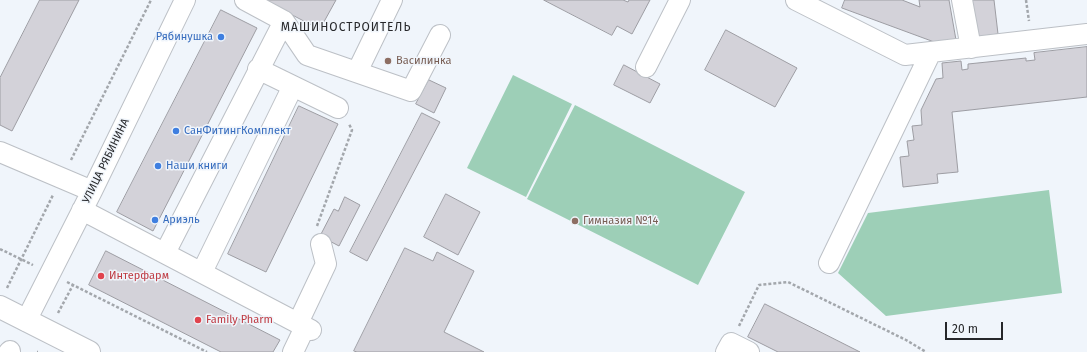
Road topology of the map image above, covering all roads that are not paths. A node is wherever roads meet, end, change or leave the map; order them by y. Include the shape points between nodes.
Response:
1 (185, 0) edge
2 (245, 0) edge
3 (392, 0) edge
4 (680, 0) edge
5 (796, 0) edge
6 (962, 0) edge
7 (831, 8) edge
8 (284, 21) junction
9 (1087, 34) edge
10 (440, 35) dead end
11 (971, 48) junction
12 (931, 52) junction
13 (646, 67) dead end
14 (258, 69) junction
15 (357, 72) junction
16 (293, 86) junction
17 (338, 108) road end
18 (0, 152) edge
19 (92, 191) junction
20 (82, 210) junction
21 (321, 244) road end
22 (165, 253) junction
23 (829, 264) dead end
24 (202, 272) junction
25 (3, 298) edge
26 (26, 321) junction
27 (305, 326) junction
28 (729, 347) edge
29 (89, 352) edge
30 (292, 352) edge
31 (749, 352) edge

1 - 19 street, УЛИЦА РЯБИНИНА
2 - 8 street
3 - 15 street
4 - 13 street
5 - 7 street
6 - 11 street
7 - 12 street via 905,55
8 - 14 street
8 - 15 street via 307,55
9 - 11 street
10 - 15 street via 411,91
11 - 12 street
12 - 23 street
14 - 16 street
14 - 22 street
16 - 17 street
16 - 24 street
18 - 19 street
19 - 20 street, УЛИЦА РЯБИНИНА
20 - 22 street
20 - 26 street, УЛИЦА РЯБИНИНА
21 - 27 street via 326,264
22 - 24 street
24 - 27 street
25 - 26 main road
26 - 29 main road
27 - 30 street
28 - 31 street

